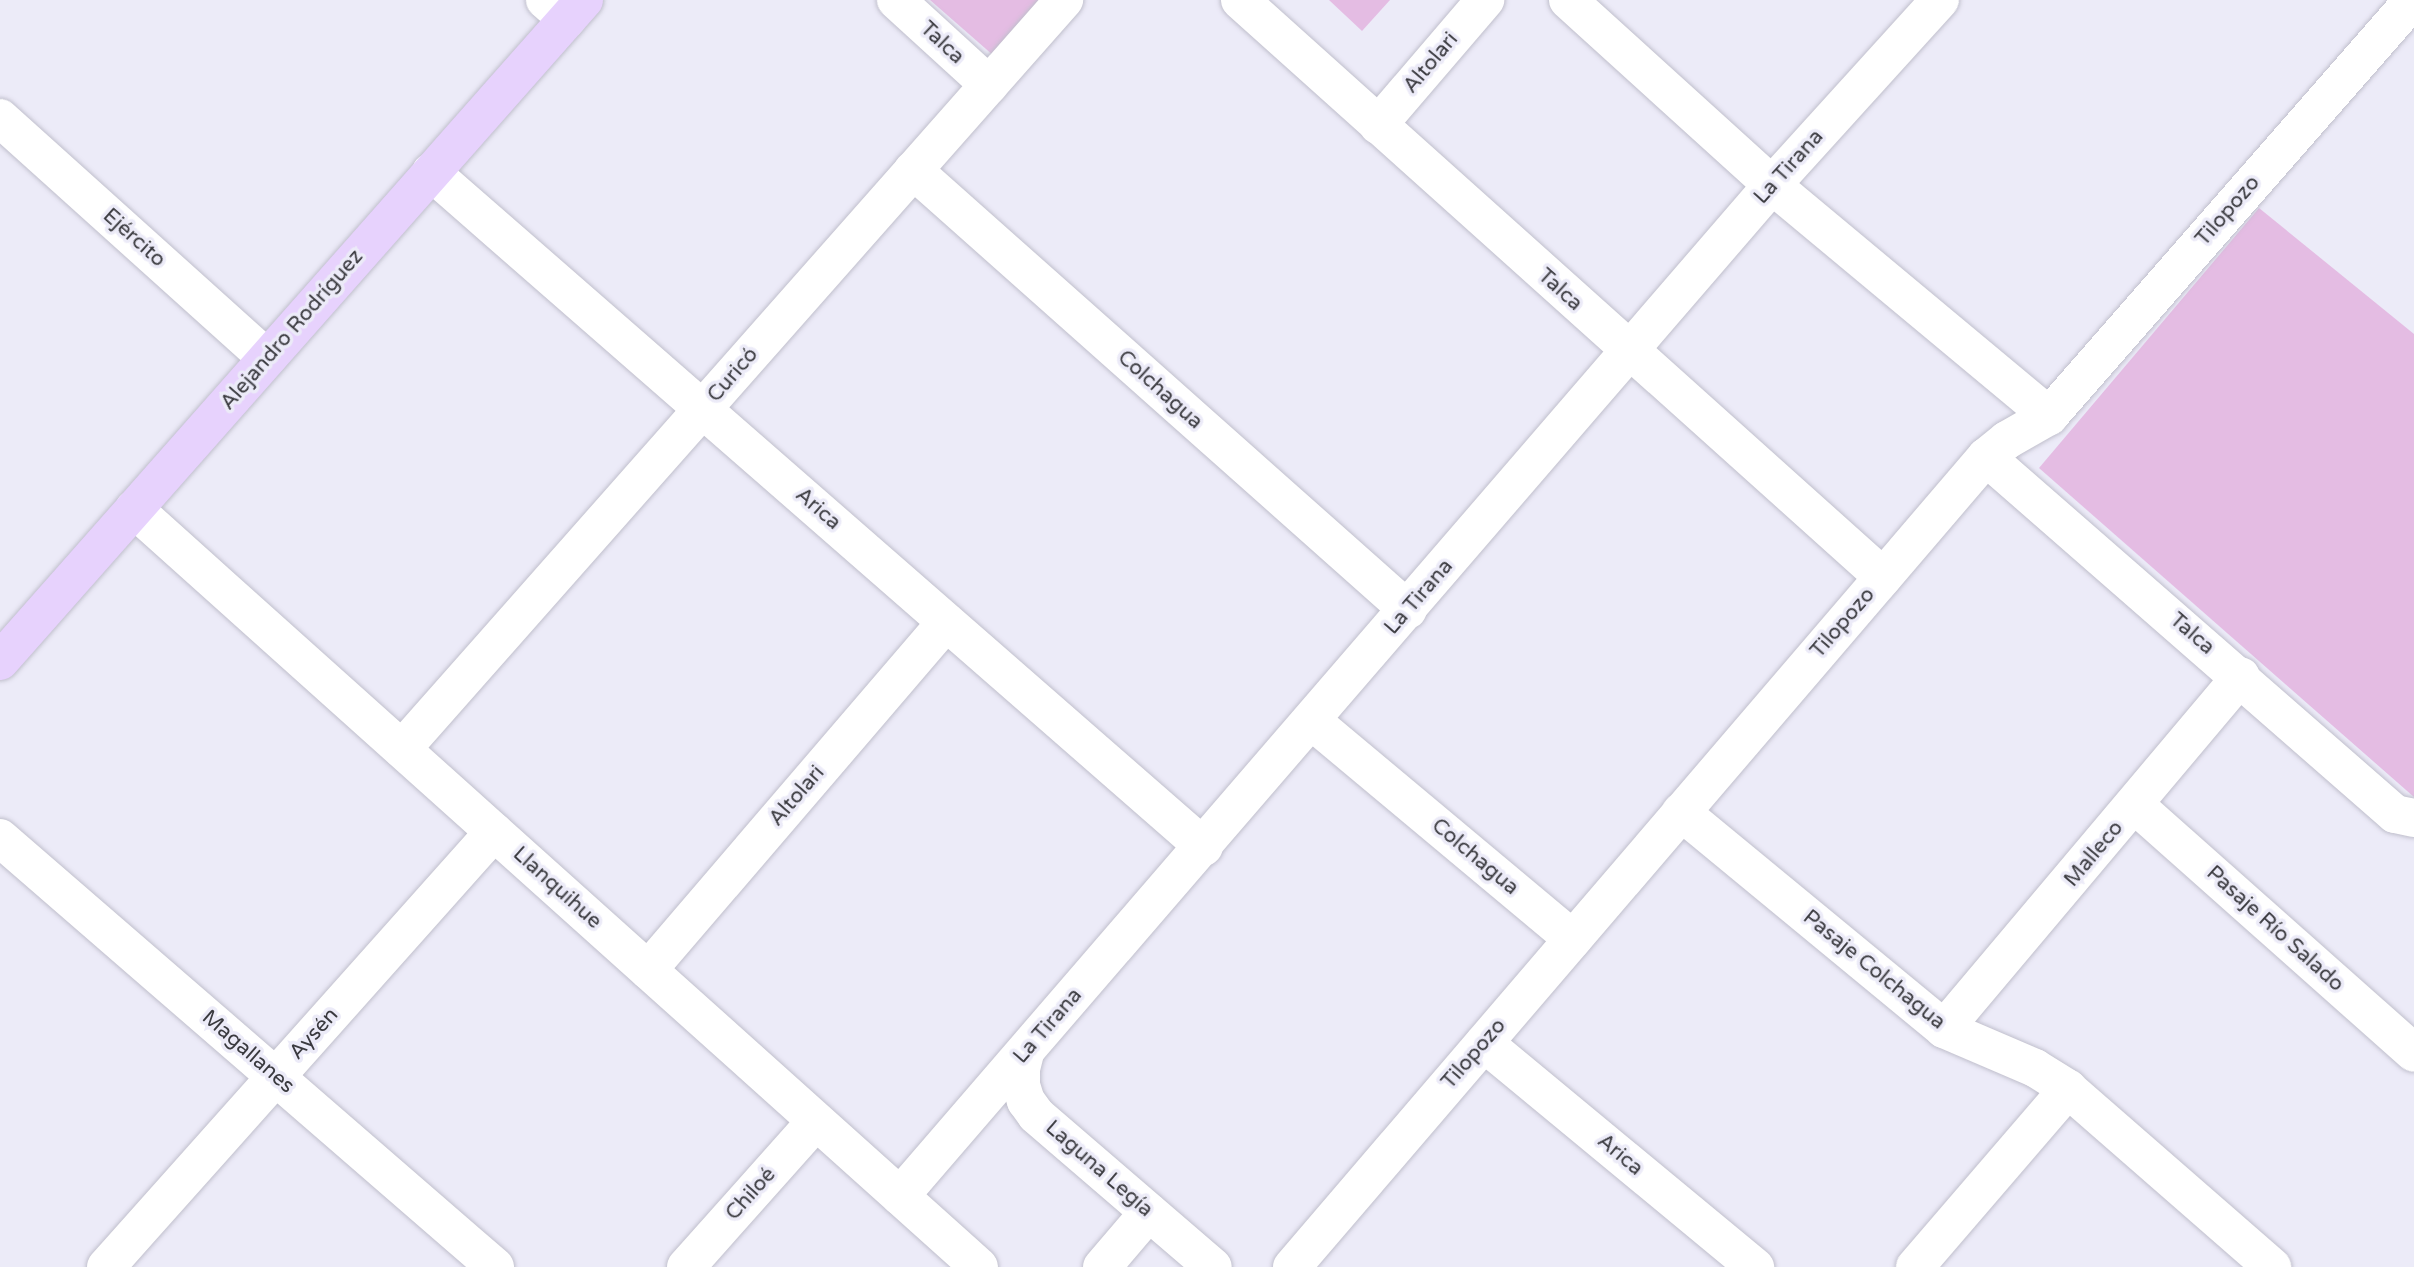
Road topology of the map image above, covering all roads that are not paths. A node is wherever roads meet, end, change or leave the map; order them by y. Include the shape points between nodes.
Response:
1 (896, 0) edge
2 (1063, 0) edge
3 (1240, 0) edge
4 (1485, 0) edge
5 (1567, 0) edge
6 (1940, 0) edge
7 (2413, 0) edge
8 (565, 6) edge
9 (989, 85) junction
10 (0, 118) edge
11 (1378, 125) junction
12 (913, 170) junction
13 (431, 172) junction
14 (1772, 185) junction
15 (1629, 351) junction
16 (267, 358) junction
17 (703, 409) junction
18 (2049, 416) junction
19 (1986, 457) junction
20 (134, 509) junction
21 (1883, 577) junction
22 (1408, 610) junction
23 (946, 622) junction
24 (0, 661) edge
25 (2241, 676) junction
26 (1312, 721) junction
27 (402, 750) junction
28 (2136, 805) junction
29 (1681, 812) junction
30 (2404, 816) edge
31 (494, 832) junction
32 (0, 838) edge
33 (1204, 847) junction
34 (1573, 939) junction
35 (648, 970) junction
36 (1944, 1029) junction
37 (1484, 1043) junction
38 (1025, 1053) junction
39 (2414, 1053) edge
40 (275, 1076) junction
41 (2068, 1089) junction
42 (817, 1121) junction
43 (900, 1196) junction
44 (1149, 1212) junction
45 (106, 1267) edge
46 (495, 1267) edge
47 (686, 1267) edge
48 (979, 1267) edge
49 (1102, 1267) edge
50 (1213, 1267) edge
51 (1292, 1267) edge
52 (1755, 1267) edge
53 (1915, 1267) edge
54 (2272, 1267) edge

1 - 9 street, Talca
2 - 9 street, Curicó
3 - 11 street, Talca
4 - 11 street, Altolari
5 - 14 street
6 - 14 street, La Tirana
7 - 18 street, Tilopozo
8 - 13 main road, Alejandro Rodríguez
9 - 12 street, Curicó
10 - 16 street, Ejército
11 - 15 street, Talca
12 - 17 street, Curicó
12 - 22 street, Colchagua
13 - 16 main road, Alejandro Rodríguez
13 - 17 street, Arica
14 - 15 street, La Tirana
14 - 18 street
15 - 21 street, Talca
15 - 22 street, La Tirana
16 - 20 main road, Alejandro Rodríguez
17 - 23 street, Arica
17 - 27 street, Curicó
18 - 19 street, Tilopozo
19 - 21 street, Tilopozo
19 - 25 street, Talca
20 - 24 main road, Alejandro Rodríguez
20 - 27 street, Llanquihue
21 - 29 street, Tilopozo
22 - 26 street, La Tirana
23 - 33 street, Arica
23 - 35 street, Altolari
25 - 28 street, Malleco
25 - 30 street, Talca
26 - 33 street, La Tirana
26 - 34 street, Colchagua
27 - 31 street, Llanquihue
28 - 36 street, Malleco
28 - 39 street, Pasaje Río Salado
29 - 34 street, Tilopozo
29 - 36 street, Pasaje Colchagua
31 - 35 street, Llanquihue
31 - 40 street, Aysén
32 - 40 street, Magallanes
33 - 38 street, La Tirana
34 - 37 street, Tilopozo
35 - 42 street, Llanquihue
36 - 41 street, Pasaje Colchagua via 2035,1068
37 - 51 street, Tilopozo
37 - 52 street, Arica
38 - 43 street, La Tirana
38 - 44 street, Laguna Legía via 1021,1085 1026,1101
40 - 45 street, Aysén
40 - 46 street, Magallanes
41 - 53 street
41 - 54 street, Pasaje Colchagua
42 - 43 street, Llanquihue
42 - 47 street, Chiloé
43 - 48 street, Llanquihue
44 - 49 street
44 - 50 street, Laguna Legía

